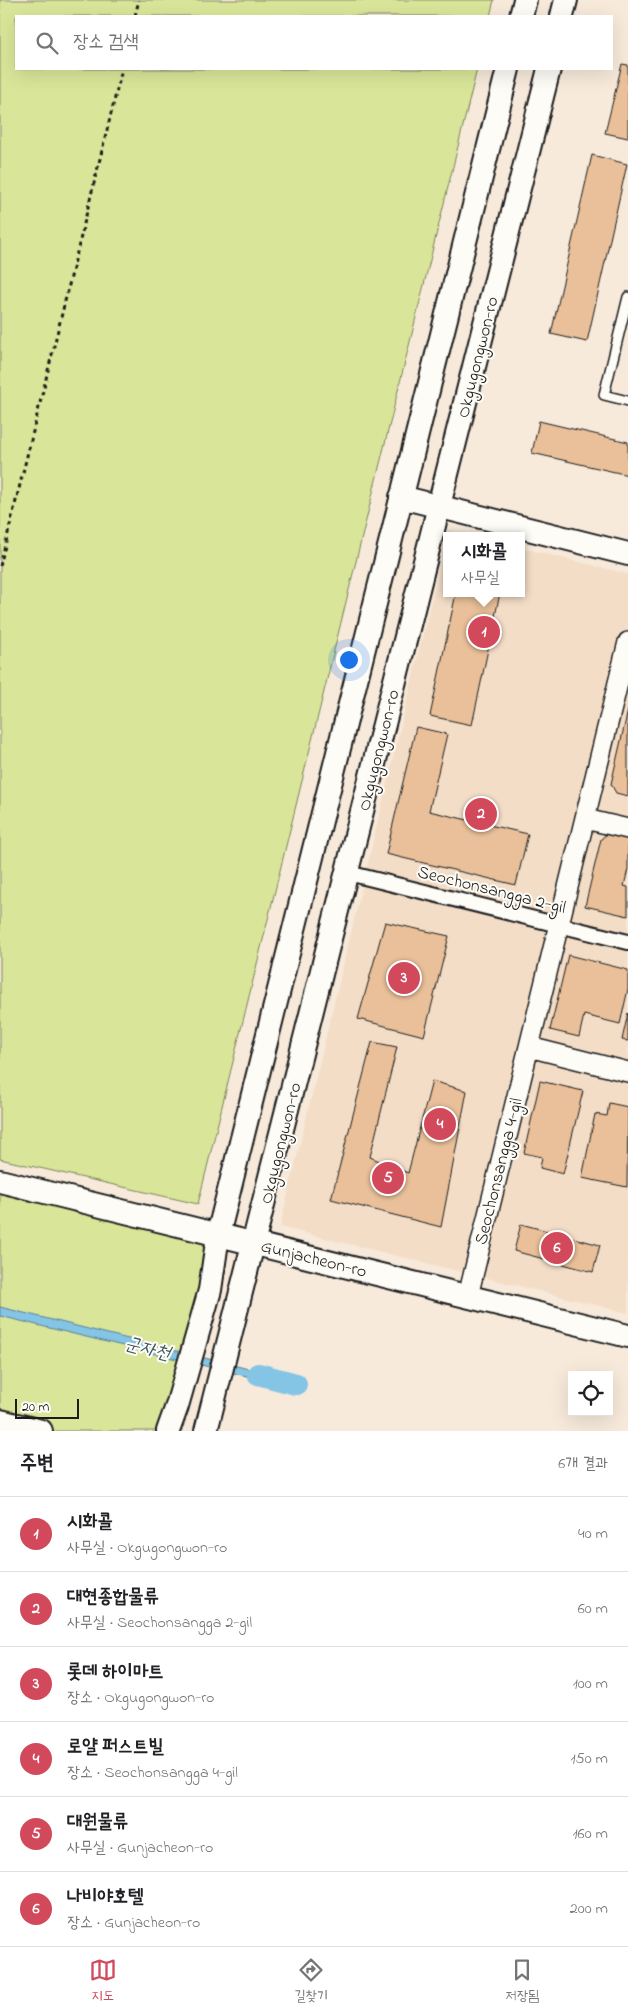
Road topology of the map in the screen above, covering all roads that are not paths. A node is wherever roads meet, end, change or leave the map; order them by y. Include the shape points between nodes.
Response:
1 (525, 0) edge
2 (566, 0) edge
3 (521, 15) edge
4 (562, 15) edge
5 (508, 70) edge
6 (549, 70) edge
7 (628, 297) edge
8 (628, 401) edge
9 (401, 497) junction
10 (439, 508) junction
11 (628, 554) edge
12 (628, 642) edge
13 (585, 819) junction
14 (628, 829) edge
15 (348, 873) junction
16 (559, 924) junction
17 (628, 942) edge
18 (529, 1047) junction
19 (628, 1072) edge
20 (0, 1181) edge
21 (218, 1235) junction
22 (255, 1244) junction
23 (468, 1296) junction
24 (628, 1336) edge
25 (0, 1421) edge
26 (209, 1421) edge
27 (41, 1431) edge
28 (168, 1431) edge

1 - 3 street
2 - 4 street
5 - 9 street
6 - 10 street, Okgugongwon-ro
7 - 8 lane via 604,395
9 - 10 street
9 - 21 street
10 - 11 street
10 - 15 street, Okgugongwon-ro
12 - 13 street, Seochonsangga 4-gil
13 - 14 street
13 - 16 street, Seochonsangga 4-gil
15 - 16 street, Seochonsangga 2-gil
15 - 22 street, Okgugongwon-ro
16 - 17 street, Seochonsangga 2-gil
16 - 18 street, Seochonsangga 4-gil
18 - 19 street
18 - 23 street, Seochonsangga 4-gil
20 - 21 street, Gunjacheon-ro
21 - 22 street, Gunjacheon-ro
21 - 28 street via 210,1290
22 - 23 street, Gunjacheon-ro
22 - 26 street, Okgugongwon-ro
23 - 24 street, Gunjacheon-ro
25 - 27 street

